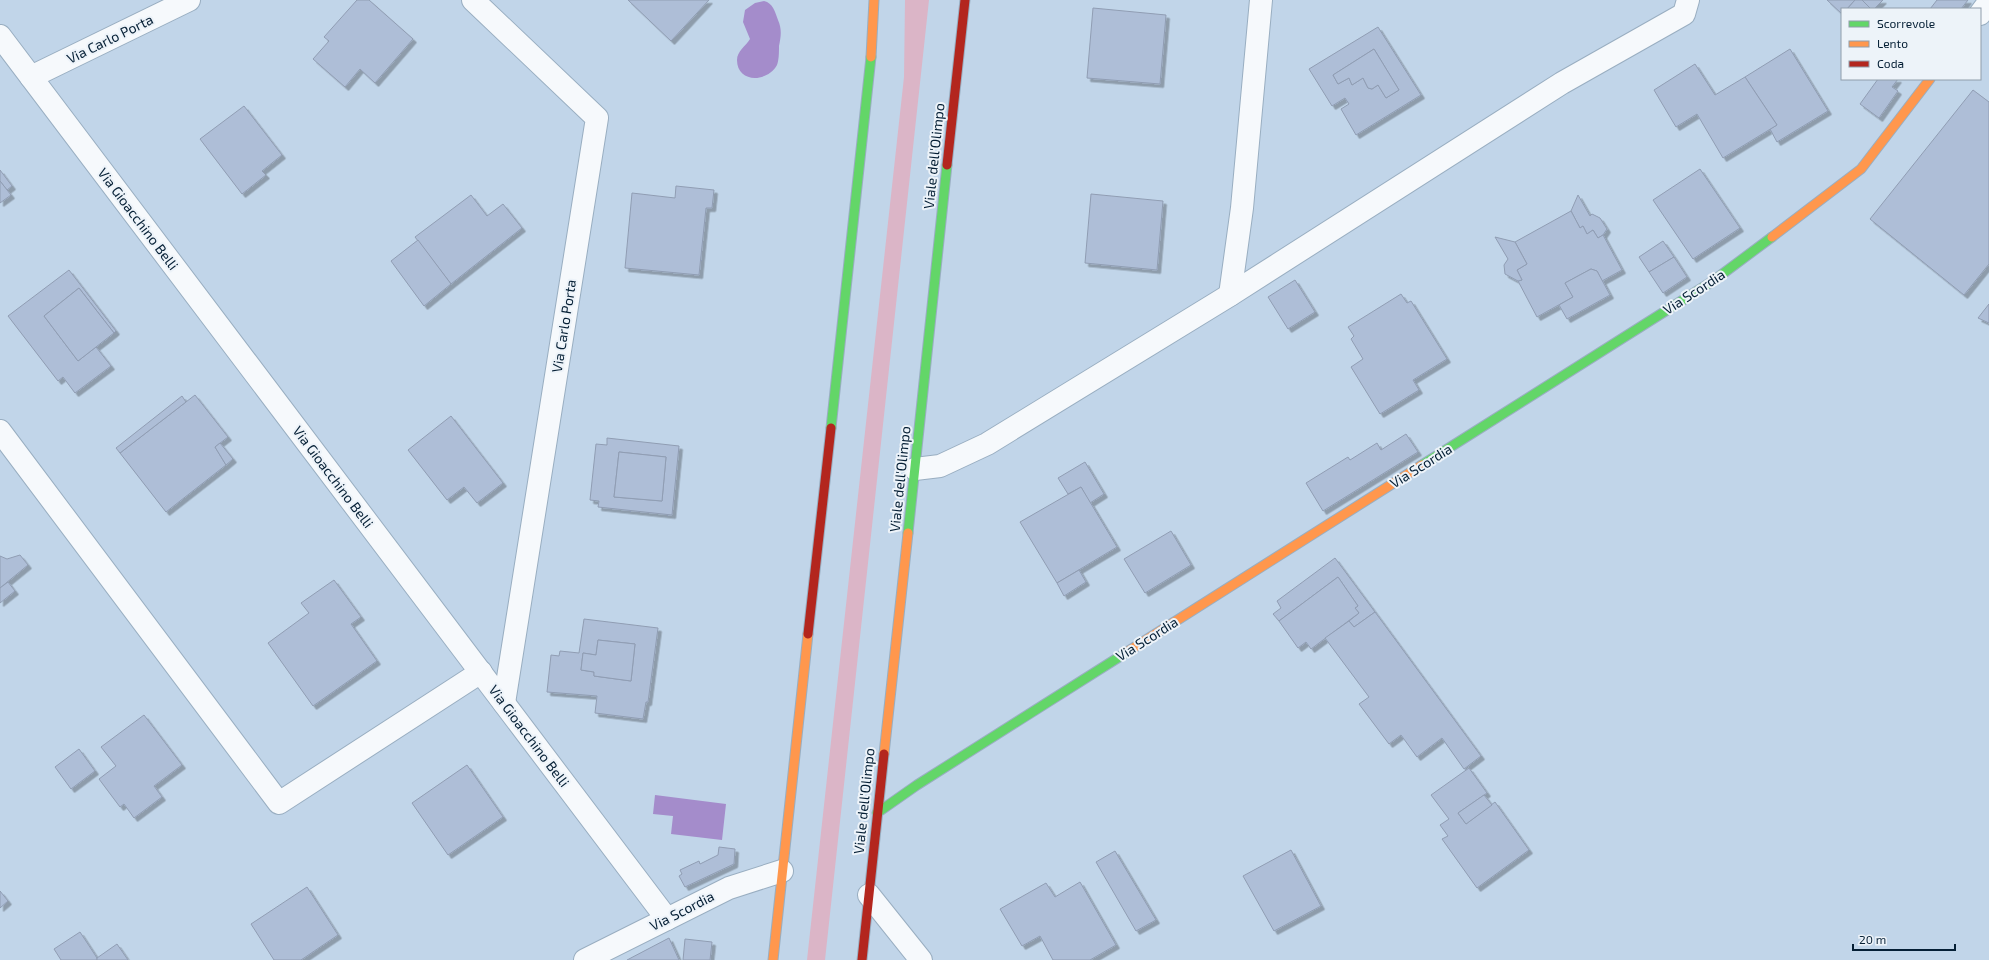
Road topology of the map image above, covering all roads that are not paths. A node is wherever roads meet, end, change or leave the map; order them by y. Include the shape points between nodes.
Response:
1 (189, 0) edge
2 (473, 0) edge
3 (874, 0) edge
4 (965, 0) edge
5 (1261, 0) edge
6 (1688, 0) edge
7 (1989, 2) edge
8 (1981, 13) edge
9 (0, 36) edge
10 (31, 77) junction
11 (1929, 80) edge
12 (1230, 294) junction
13 (0, 431) edge
14 (915, 469) junction
15 (481, 672) junction
16 (504, 703) junction
17 (877, 813) junction
18 (782, 871) junction
19 (869, 895) junction
20 (667, 919) junction
21 (585, 960) edge
22 (773, 960) edge
23 (862, 960) edge
24 (921, 960) edge

1 - 10 street, Via Carlo Porta
2 - 16 street, Via Carlo Porta via 597,118
3 - 18 street via 873,41
4 - 14 street, Viale dell'Olimpo
5 - 12 street via 1242,208
6 - 12 street via 1684,14 1562,83
7 - 8 street
9 - 10 street, Via Gioacchino Belli
10 - 15 street, Via Gioacchino Belli
11 - 17 street, Via Scordia via 1861,169 1713,281 917,785
12 - 14 street via 987,444 940,466
13 - 15 street via 279,803
14 - 17 street, Viale dell'Olimpo
15 - 16 street, Via Gioacchino Belli
16 - 20 street, Via Gioacchino Belli
17 - 19 street, Viale dell'Olimpo
18 - 20 street, Via Scordia via 729,888
18 - 22 street
19 - 23 street, Viale dell'Olimpo
19 - 24 street
20 - 21 street, Via Scordia

